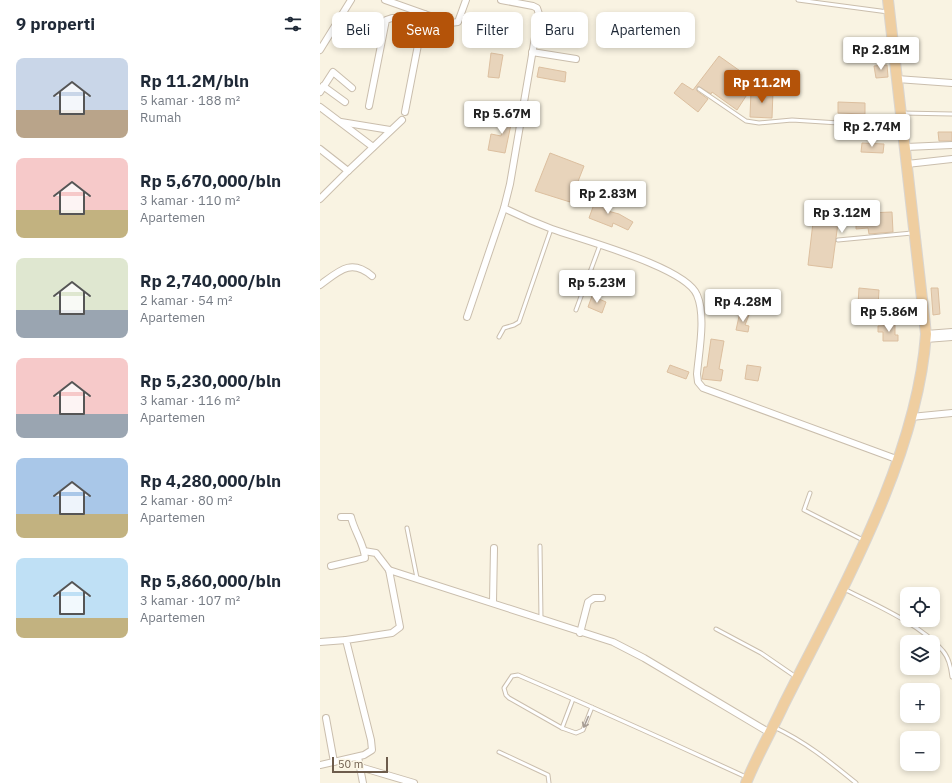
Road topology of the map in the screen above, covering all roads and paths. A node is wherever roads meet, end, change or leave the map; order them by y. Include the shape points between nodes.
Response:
1 (351, 0) edge
2 (385, 0) edge
3 (466, 0) edge
4 (501, 0) edge
5 (798, 0) edge
6 (888, 0) edge
7 (418, 12) edge
8 (890, 13) junction
9 (392, 18) edge
10 (454, 22) edge
11 (418, 48) edge
12 (320, 50) edge
13 (532, 52) junction
14 (576, 59) dead end
15 (897, 79) junction
16 (952, 83) edge
17 (352, 88) dead end
18 (322, 89) edge
19 (699, 89) dead end
20 (345, 102) dead end
21 (369, 106) dead end
22 (320, 107) edge
23 (405, 112) dead end
24 (902, 113) junction
25 (952, 114) edge
26 (402, 120) dead end
27 (340, 122) junction
28 (903, 127) junction
29 (390, 130) junction
30 (952, 145) edge
31 (373, 147) junction
32 (906, 147) junction
33 (320, 149) edge
34 (952, 159) edge
35 (908, 164) junction
36 (348, 171) junction
37 (322, 195) edge
38 (504, 208) junction
39 (551, 228) junction
40 (916, 233) junction
41 (838, 240) dead end
42 (600, 245) junction
43 (372, 276) dead end
44 (320, 285) edge
45 (576, 310) dead end
46 (467, 317) dead end
47 (952, 332) edge
48 (926, 336) junction
49 (498, 337) dead end
50 (952, 337) edge
51 (952, 413) edge
52 (911, 417) junction
53 (899, 460) junction
54 (810, 493) dead end
55 (341, 517) dead end
56 (407, 528) dead end
57 (865, 541) junction
58 (540, 546) dead end
59 (494, 548) dead end
60 (364, 551) junction
61 (331, 566) dead end
62 (389, 570) junction
63 (417, 578) junction
64 (842, 588) junction
65 (602, 598) dead end
66 (493, 602) junction
67 (541, 619) junction
68 (716, 629) dead end
69 (580, 633) junction
70 (346, 640) junction
71 (320, 642) edge
72 (952, 677) edge
73 (798, 678) junction
74 (573, 699) junction
75 (592, 707) junction
76 (326, 718) dead end
77 (562, 728) junction
78 (772, 730) junction
79 (499, 752) dead end
80 (358, 757) junction
81 (334, 762) junction
82 (320, 765) edge
83 (360, 767) junction
84 (747, 780) edge
85 (363, 783) edge
86 (414, 783) edge
87 (549, 783) edge
88 (856, 783) edge

1 - 12 street
2 - 7 street
3 - 10 street via 458,22
4 - 13 street via 533,6 538,11
5 - 8 lane
6 - 8 highway
8 - 15 highway
9 - 21 street via 388,18 384,23
11 - 23 street
13 - 14 street
13 - 38 street
15 - 16 street
15 - 24 highway
17 - 18 street via 333,72
18 - 20 street
19 - 28 lane via 746,121 759,123 792,120
22 - 27 street
24 - 25 lane
24 - 28 highway
26 - 29 street
27 - 29 street
27 - 31 street
28 - 32 highway
29 - 31 street
30 - 32 street
31 - 36 street
32 - 35 highway
33 - 36 street
34 - 35 street
35 - 40 highway
36 - 37 street
38 - 39 street
38 - 46 street
39 - 42 street
39 - 49 lane via 519,322 504,328
40 - 41 lane
40 - 48 highway
42 - 45 lane
42 - 53 street via 650,263 681,278 697,293 700,308 697,374 698,382 703,388
43 - 44 street via 360,268 350,267 341,269
47 - 48 street
48 - 50 street
48 - 52 highway via 919,387
51 - 52 street
52 - 53 highway
53 - 57 highway
54 - 57 lane via 804,510
55 - 60 street via 351,517 353,529
56 - 63 lane
57 - 64 highway
58 - 67 lane
59 - 66 street
60 - 61 street via 364,558
60 - 62 street via 376,553
62 - 63 street
62 - 70 street via 400,625 398,629 392,633
63 - 66 street
64 - 72 lane via 890,612 929,637 944,652
64 - 73 highway
65 - 69 street via 594,598 588,602
66 - 67 street
67 - 69 street
68 - 73 lane via 761,653
69 - 78 street via 613,642
70 - 71 street
70 - 80 street via 372,746 370,753
73 - 78 highway
74 - 75 lane
74 - 77 lane
74 - 77 lane via 518,675 512,676 504,688 509,698
75 -> 77 lane via 581,732 576,733
75 - 84 lane
76 - 81 street
78 - 84 highway
78 - 88 lane via 798,738
79 - 87 lane via 548,775
80 - 81 street
80 - 83 street
81 - 82 street
83 - 85 street
83 - 86 street

